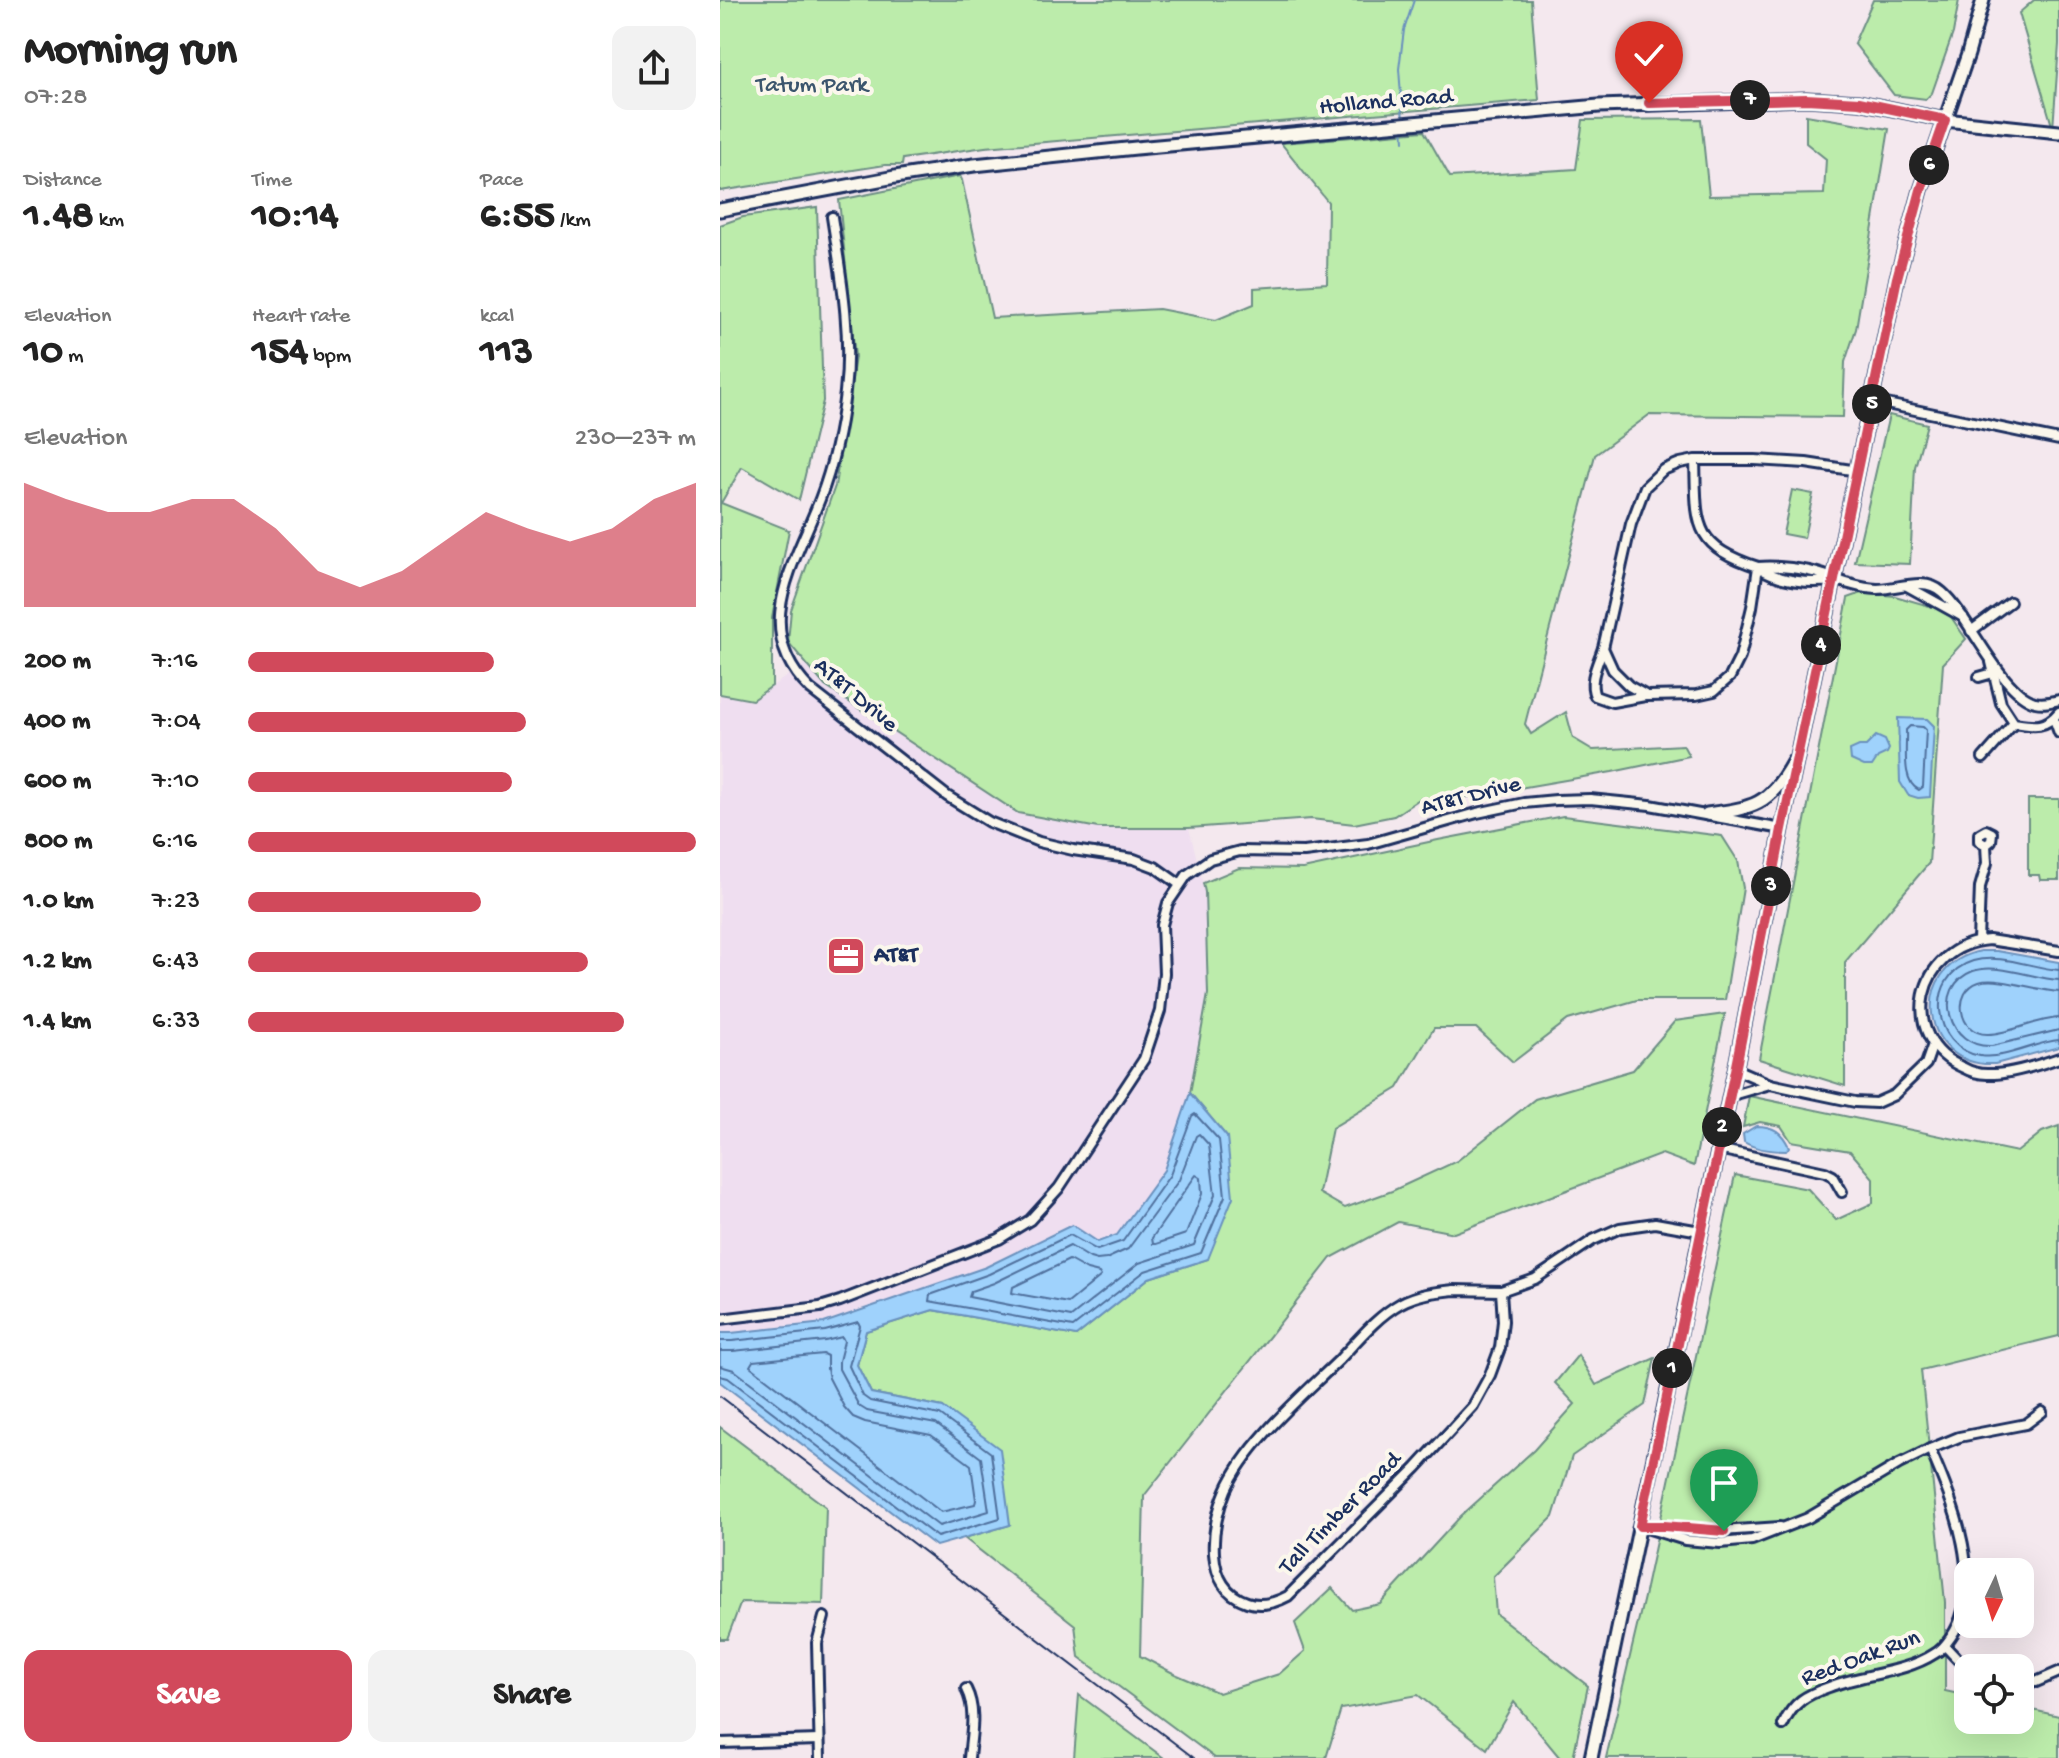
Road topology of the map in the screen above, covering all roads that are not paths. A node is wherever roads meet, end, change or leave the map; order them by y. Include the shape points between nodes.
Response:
1 (1983, 0) edge
2 (1945, 120) junction
3 (2059, 132) edge
4 (720, 210) edge
5 (832, 217) dead end
6 (1872, 401) junction
7 (2059, 440) edge
8 (1695, 460) junction
9 (1858, 471) junction
10 (1758, 567) junction
11 (1835, 580) junction
12 (2010, 602) dead end
13 (1971, 631) junction
14 (1603, 648) junction
15 (1990, 658) junction
16 (1993, 673) junction
17 (1979, 677) dead end
18 (1647, 696) junction
19 (2059, 700) edge
20 (2056, 716) edge
21 (2014, 723) junction
22 (2059, 733) edge
23 (1799, 747) junction
24 (1983, 758) dead end
25 (1707, 814) junction
26 (1782, 829) junction
27 (1986, 845) dead end
28 (1179, 884) junction
29 (1978, 941) junction
30 (2059, 951) edge
31 (1933, 1044) junction
32 (2059, 1058) edge
33 (1947, 1060) junction
34 (1926, 1064) junction
35 (1735, 1069) junction
36 (1770, 1084) junction
37 (1729, 1096) junction
38 (1718, 1149) junction
39 (1842, 1192) dead end
40 (1700, 1231) junction
41 (1501, 1291) junction
42 (720, 1319) edge
43 (2042, 1412) dead end
44 (1930, 1449) junction
45 (1640, 1526) junction
46 (824, 1617) dead end
47 (1945, 1646) junction
48 (1954, 1654) edge
49 (2059, 1672) edge
50 (2034, 1682) edge
51 (966, 1689) dead end
52 (1783, 1725) dead end
53 (819, 1740) junction
54 (720, 1743) edge
55 (820, 1758) edge
56 (969, 1758) edge
57 (1591, 1758) edge

1 - 2 main road
2 - 3 main road, Holland Road
2 - 4 main road, Holland Road via 1859,102 1806,99 1599,106 951,168
2 - 6 main road via 1897,278
5 - 28 street, AT&T Drive via 845,306 846,390 830,469 783,592 779,631 789,664 810,689 973,813 1039,842 1134,859
6 - 7 street
6 - 9 main road
8 - 9 street via 1806,463
8 - 10 street via 1701,532 1733,559
8 - 14 street via 1663,470 1645,487 1631,524
9 - 11 main road
10 - 11 street
10 - 18 street via 1740,657 1730,677 1714,691
11 - 13 street via 1877,589 1929,584 1957,606
11 - 23 main road
12 - 13 street
13 - 15 street
14 - 18 street via 1613,670
14 - 18 street via 1593,681 1595,696 1612,702
15 - 16 street
15 - 19 street via 2026,698
16 - 17 street
16 - 21 street via 2001,703
20 - 21 street via 2036,727
20 - 22 street
21 - 24 street
23 - 25 main road via 1769,796 1747,807
23 - 26 main road
25 - 26 street, AT&T Drive
25 - 28 street, AT&T Drive via 1604,800 1524,803 1368,844 1229,853 1201,864
26 - 35 main road
27 - 29 street
28 - 42 street, AT&T Drive via 1162,925 1163,991 1144,1059 1059,1188 1030,1220 988,1244 840,1301
29 - 30 street
29 - 31 street via 1949,953 1926,982 1922,1007
31 - 33 street
31 - 34 street
32 - 33 street via 1988,1075
33 - 34 street
34 - 36 street via 1894,1095 1876,1103
35 - 36 street
35 - 37 main road
36 - 37 street
37 - 38 main road
38 - 39 street via 1825,1172
38 - 40 main road
40 - 41 street, Tall Timber Road via 1655,1223 1620,1228 1535,1279
40 - 45 main road
41 - 41 street, Tall Timber Road via 1435,1292 1402,1302 1252,1449 1231,1479 1217,1519 1215,1560 1230,1592 1259,1605 1288,1596 1461,1421 1495,1362 1502,1334
43 - 44 street via 2026,1424 1959,1437
44 - 45 street via 1789,1526 1724,1531
44 - 47 street, Red Oak Run via 1950,1494 1967,1567 1963,1616
45 - 57 main road
46 - 53 street via 817,1643
47 - 48 street
47 - 52 street, Red Oak Run via 1907,1666 1819,1690 1790,1709
49 - 50 street
51 - 56 street via 973,1712
53 - 54 street
53 - 55 street

